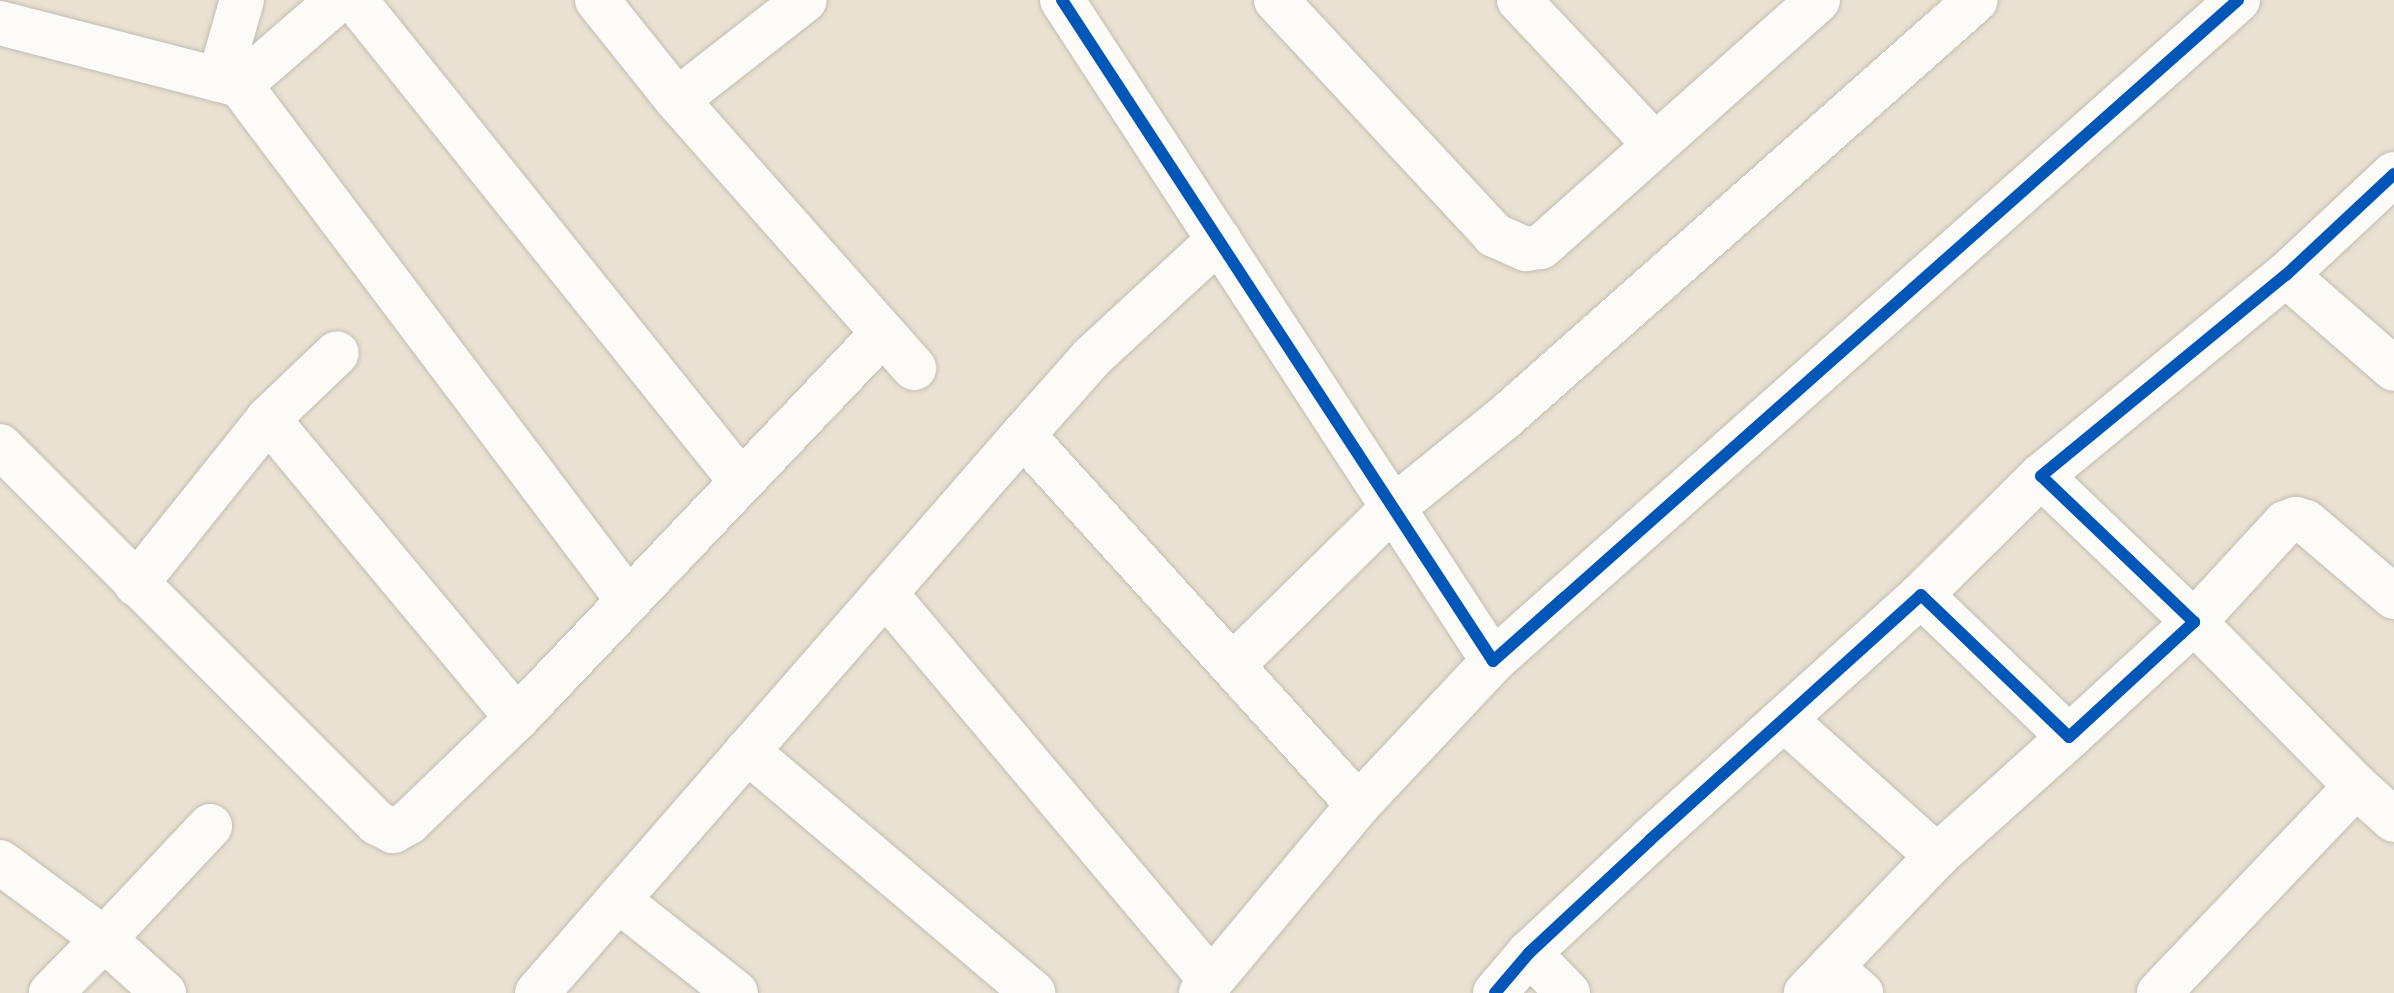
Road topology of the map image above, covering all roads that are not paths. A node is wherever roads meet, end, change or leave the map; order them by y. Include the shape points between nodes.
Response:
1 (242, 0) edge
2 (338, 0) edge
3 (355, 0) edge
4 (597, 0) edge
5 (805, 0) edge
6 (1062, 0) edge
7 (1276, 0) edge
8 (1519, 0) edge
9 (1976, 0) edge
10 (2238, 0) edge
11 (1794, 8) edge
12 (0, 23) edge
13 (229, 82) junction
14 (677, 100) junction
15 (1655, 145) junction
16 (2394, 174) edge
17 (1219, 240) junction
18 (2286, 275) junction
19 (883, 333) junction
20 (337, 353) dead end
21 (914, 368) dead end
22 (2394, 369) edge
23 (268, 419) junction
24 (1023, 435) junction
25 (0, 446) edge
26 (2041, 476) junction
27 (740, 480) junction
28 (1394, 507) junction
29 (136, 584) junction
30 (885, 593) junction
31 (1921, 595) junction
32 (2394, 597) edge
33 (628, 600) junction
34 (2194, 622) junction
35 (1493, 661) junction
36 (1233, 665) junction
37 (517, 718) junction
38 (1786, 721) junction
39 (2069, 737) junction
40 (747, 751) junction
41 (2356, 786) junction
42 (1358, 805) junction
43 (2394, 820) edge
44 (210, 826) dead end
45 (1937, 856) junction
46 (0, 862) edge
47 (618, 900) junction
48 (104, 939) junction
49 (1529, 953) junction
50 (1833, 984) edge
51 (1206, 986) edge
52 (51, 993) edge
53 (164, 993) edge
54 (537, 993) edge
55 (736, 993) edge
56 (1033, 993) edge
57 (1495, 993) edge
58 (1568, 993) edge
59 (2159, 993) edge

1 - 13 street
2 - 13 street
3 - 27 street
4 - 14 street
5 - 14 street
6 - 17 street
7 - 15 street via 1494,235 1526,249 1541,247
8 - 15 street
9 - 28 street via 1504,418
10 - 35 street
11 - 15 street
12 - 13 street
13 - 33 street
14 - 19 street
16 - 18 street
17 - 24 street via 1092,357
17 - 28 street
18 - 22 street
18 - 26 street
19 - 21 street
19 - 27 street
20 - 23 street
23 - 29 street
23 - 37 street
24 - 30 street
24 - 36 street
25 - 29 street
26 - 31 street
26 - 34 street
27 - 33 street
28 - 35 street
28 - 36 street
29 - 37 street via 377,823 393,831 409,822
30 - 40 street
30 - 51 street
31 - 38 street
31 - 39 street
32 - 34 street via 2296,519 2285,523
33 - 37 street
34 - 39 street
34 - 41 street
35 - 42 street
36 - 42 street
38 - 45 street
38 - 49 street
39 - 45 street
40 - 47 street
40 - 56 street
41 - 43 street
41 - 59 street
42 - 51 street
44 - 48 street
45 - 50 street
46 - 48 street
47 - 54 street
47 - 55 street
48 - 52 street
48 - 53 street
49 - 57 street
49 - 58 street

